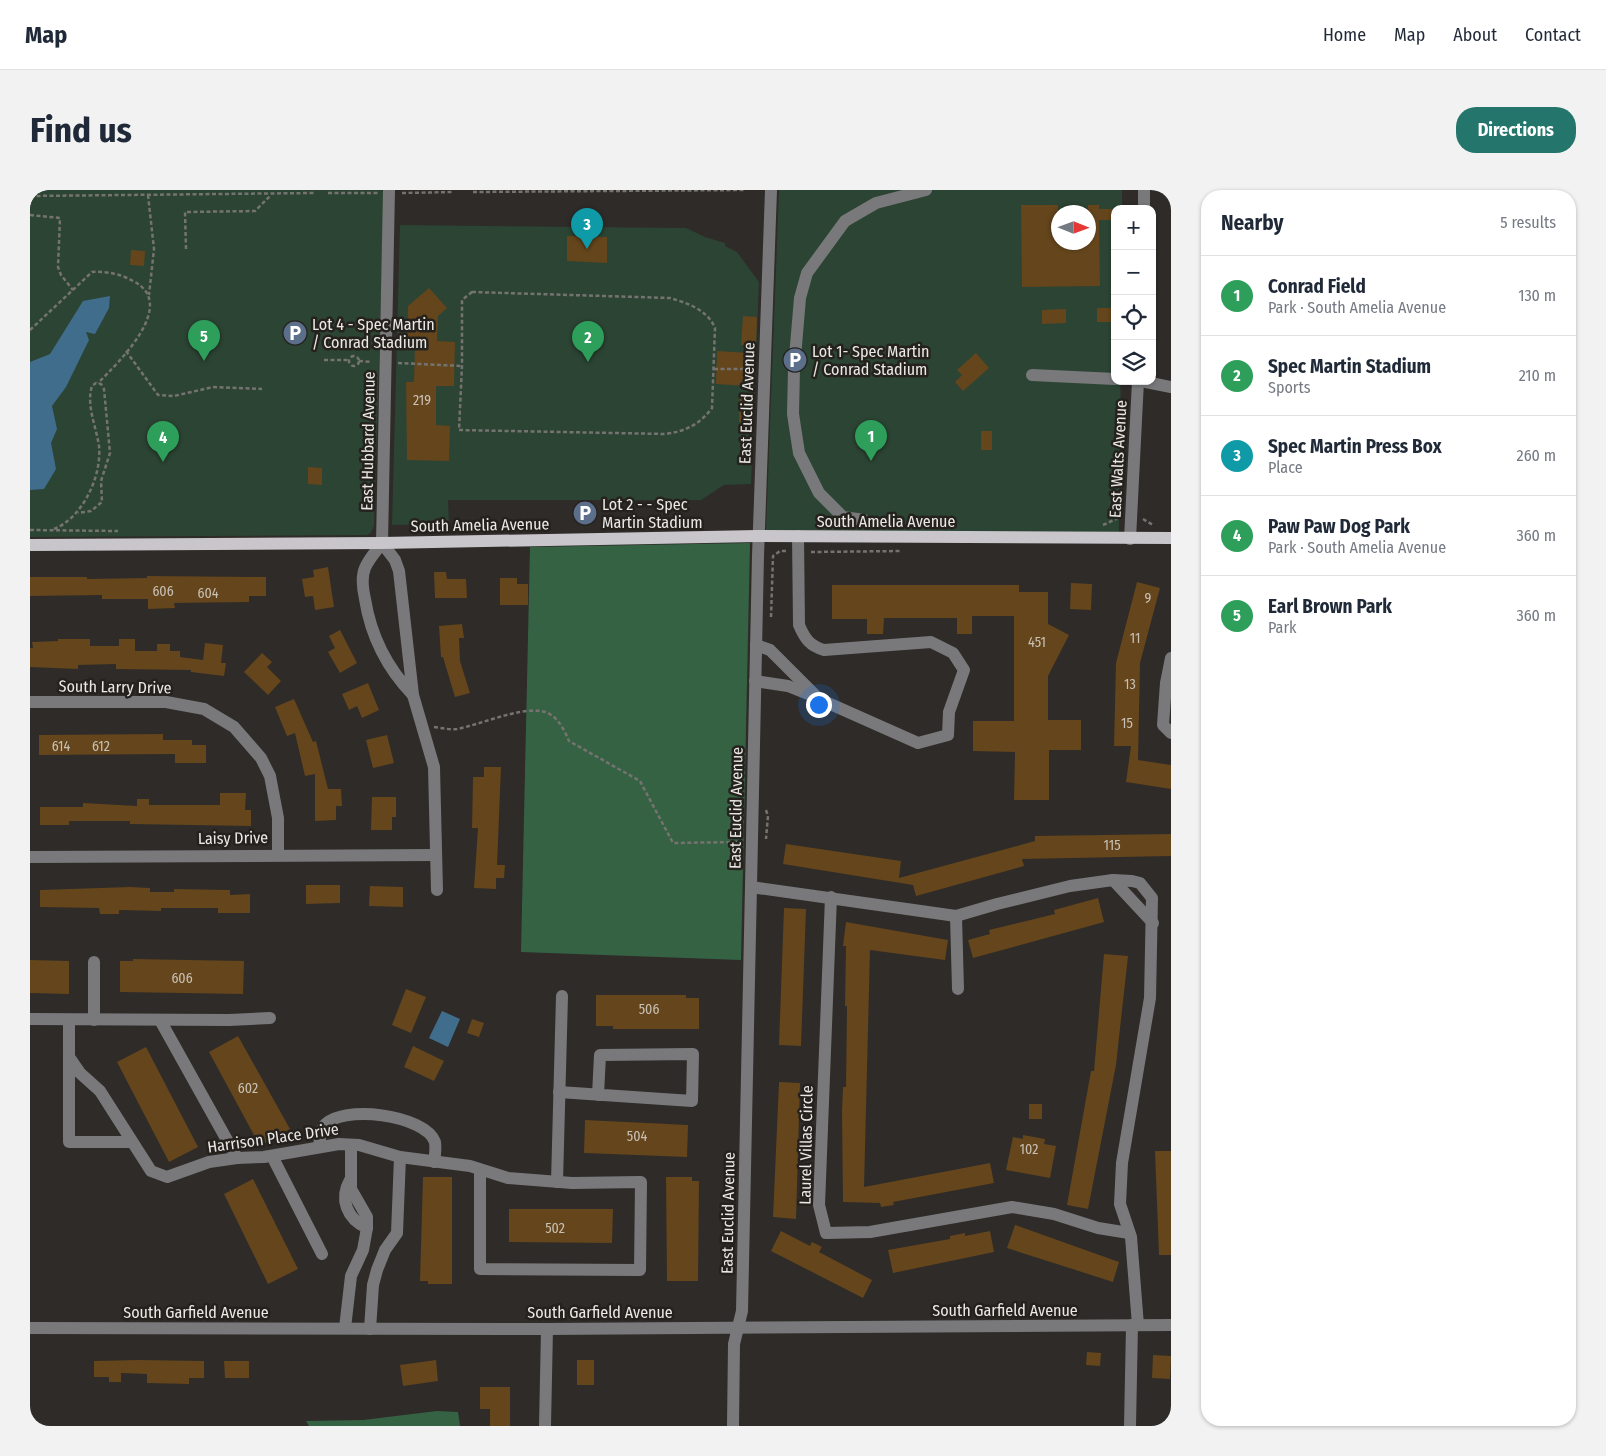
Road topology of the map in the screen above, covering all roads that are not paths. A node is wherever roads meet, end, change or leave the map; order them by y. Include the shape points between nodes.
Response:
1 (771, 190) edge
2 (926, 190) edge
3 (1144, 190) edge
4 (387, 191) edge
5 (1144, 205) edge
6 (1032, 375) dead end
7 (1111, 379) edge
8 (1156, 384) edge
9 (1139, 385) edge
10 (1171, 387) edge
11 (864, 520) dead end
12 (758, 536) junction
13 (798, 536) junction
14 (1171, 538) edge
15 (1130, 539) junction
16 (382, 543) junction
17 (30, 545) edge
18 (756, 645) junction
19 (1171, 658) edge
20 (755, 681) junction
21 (413, 695) junction
22 (819, 699) junction
23 (30, 702) edge
24 (1171, 733) edge
25 (278, 854) junction
26 (436, 855) junction
27 (30, 857) edge
28 (1112, 880) junction
29 (751, 887) junction
30 (437, 890) dead end
31 (831, 897) junction
32 (956, 916) junction
33 (1153, 924) junction
34 (94, 962) dead end
35 (958, 989) dead end
36 (562, 996) dead end
37 (270, 1018) dead end
38 (30, 1020) edge
39 (69, 1020) junction
40 (94, 1020) junction
41 (160, 1020) junction
42 (68, 1057) junction
43 (559, 1092) junction
44 (598, 1095) junction
45 (131, 1142) junction
46 (351, 1145) junction
47 (319, 1146) junction
48 (272, 1156) junction
49 (400, 1157) junction
50 (237, 1158) junction
51 (434, 1162) junction
52 (480, 1169) junction
53 (557, 1182) junction
54 (1129, 1233) junction
55 (322, 1254) dead end
56 (1135, 1325) junction
57 (1171, 1325) edge
58 (738, 1327) junction
59 (30, 1328) edge
60 (344, 1328) junction
61 (370, 1328) junction
62 (547, 1329) junction
63 (545, 1426) edge
64 (733, 1426) edge
65 (1130, 1426) edge

1 - 12 street, East Euclid Avenue
2 - 11 street via 876,202 846,221 807,273 800,298 793,414 799,453 820,493 843,517
3 - 5 street
4 - 16 street, East Hubbard Avenue
6 - 7 street
8 - 10 street
9 - 15 street, East Walts Avenue
12 - 13 main road, South Amelia Avenue
12 - 16 main road, South Amelia Avenue
12 - 18 street, East Euclid Avenue
13 - 15 main road, South Amelia Avenue
13 - 22 street via 799,626 812,646 824,650 930,642 953,653 964,670 949,712 948,735 918,743
14 - 15 main road, South Amelia Avenue
16 - 17 main road, South Amelia Avenue
16 - 21 street via 399,570
16 - 21 street via 364,569 363,589 368,617 387,662 397,679
18 - 20 street, East Euclid Avenue
18 - 22 street via 770,650
19 - 24 street via 1164,725
20 - 22 street via 788,686
20 - 29 street, East Euclid Avenue
21 - 26 street via 434,767
23 - 25 street, South Larry Drive via 166,702 204,710 234,728 261,758 270,776 278,818
25 - 26 street, Laisy Drive
25 - 27 street, Laisy Drive
26 - 30 street
28 - 32 street via 1043,893
28 - 33 street
28 - 33 street via 1132,880 1146,889 1152,898
29 - 31 street
29 - 58 street, East Euclid Avenue via 742,1311
31 - 32 street
31 - 54 street, Laurel Villas Circle via 818,1205 826,1233 870,1232 1012,1207
32 - 35 street
33 - 54 street via 1150,998 1122,1163 1120,1204
34 - 40 street
36 - 43 street
37 - 41 street
38 - 39 street
39 - 40 street
39 - 42 street
40 - 41 street
41 - 50 street
42 - 45 street, Harrison Place Drive via 100,1091
42 - 45 street via 68,1142
43 - 44 street
43 - 53 street
44 - 44 street via 692,1101 693,1054 600,1055
45 - 50 street, Harrison Place Drive via 151,1171 167,1177 209,1162
46 - 47 street, Harrison Place Drive
46 - 49 street, Harrison Place Drive
46 - 60 street, Harrison Place Drive via 351,1189 367,1217 367,1228 363,1250 351,1276
47 - 48 street, Harrison Place Drive
47 - 51 street via 322,1128 331,1120 348,1115 377,1114 407,1120 432,1137 435,1143
48 - 50 street, Harrison Place Drive
48 - 55 street
49 - 51 street, Harrison Place Drive
49 - 61 street via 397,1233 377,1270
51 - 52 street, Harrison Place Drive
52 - 53 street, Harrison Place Drive via 508,1178
52 - 53 street, Harrison Place Drive via 480,1269 640,1270 641,1182
54 - 56 street
56 - 57 street, South Garfield Avenue
56 - 58 street, South Garfield Avenue
56 - 65 street
58 - 62 street, South Garfield Avenue
58 - 64 street, East Euclid Avenue via 734,1344
59 - 60 street, South Garfield Avenue
60 - 61 street, South Garfield Avenue
61 - 62 street, South Garfield Avenue
62 - 63 street

